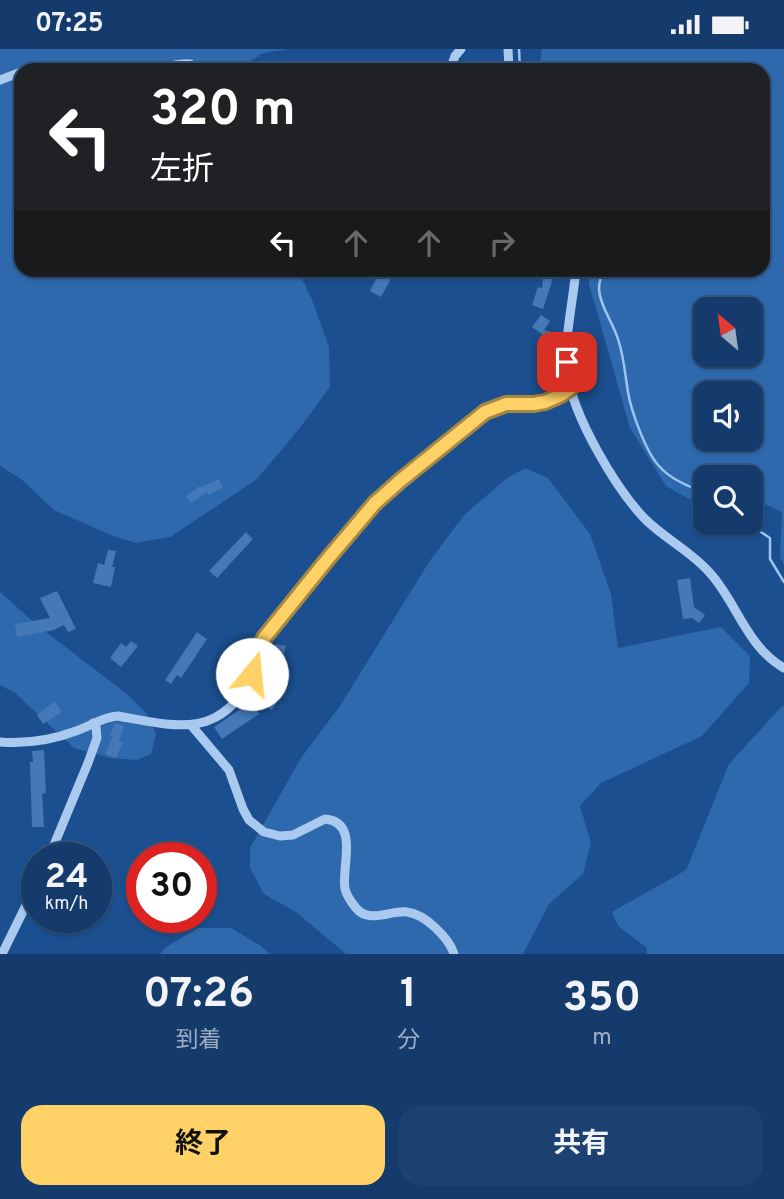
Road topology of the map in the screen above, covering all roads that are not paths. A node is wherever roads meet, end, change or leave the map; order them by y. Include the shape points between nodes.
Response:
1 (575, 277) edge
2 (571, 388) junction
3 (784, 668) edge
4 (93, 723) junction
5 (191, 725) junction
6 (0, 742) edge
7 (55, 842) edge
8 (21, 915) edge
9 (2, 954) edge
10 (454, 954) edge

1 - 2 street via 568,348
2 - 3 street via 591,438 628,498 712,575 760,648
2 - 5 street via 545,402 506,404 485,412 401,480 367,513 264,638 252,674 229,710
4 - 5 street via 118,716
4 - 6 street via 28,743
4 - 7 street via 97,738
5 - 10 street via 229,771 252,823 280,836 293,835 324,819 333,821 348,841 345,887 358,911 374,916 415,914 444,935
8 - 9 street

